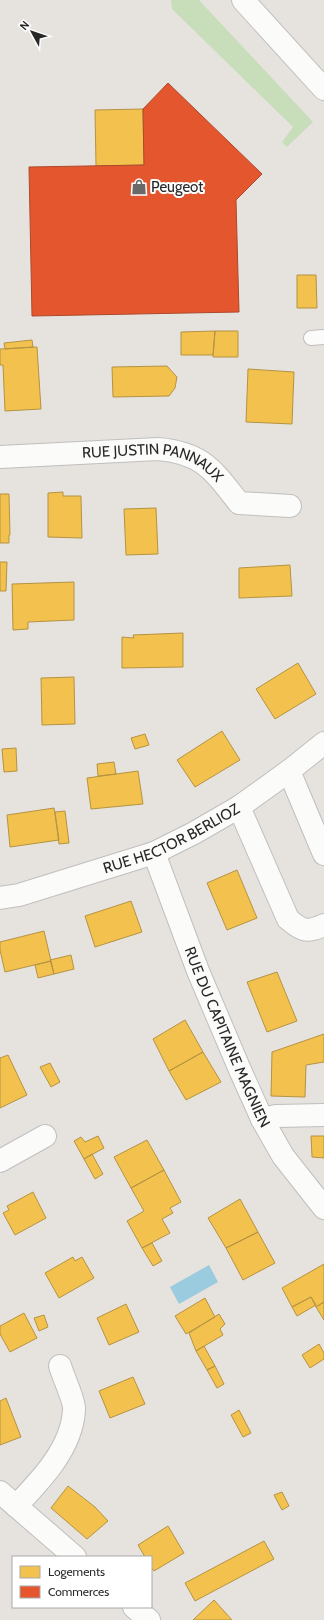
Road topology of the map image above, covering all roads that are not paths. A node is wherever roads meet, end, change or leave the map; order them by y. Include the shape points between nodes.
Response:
1 (243, 0) edge
2 (324, 89) edge
3 (0, 457) edge
4 (290, 506) dead end
5 (324, 743) edge
6 (289, 771) junction
7 (239, 807) junction
8 (154, 853) junction
9 (324, 854) edge
10 (0, 898) edge
11 (324, 925) edge
12 (324, 1115) edge
13 (262, 1119) junction
14 (45, 1136) dead end
15 (0, 1161) edge
16 (324, 1208) edge
17 (60, 1366) dead end
18 (8, 1499) edge
19 (74, 1556) edge
20 (135, 1608) edge
21 (149, 1620) edge

1 - 2 street
3 - 4 street, RUE JUSTIN PANNAUX via 172,450 187,453 201,460 216,473 240,503
5 - 6 street, RUE HECTOR BERLIOZ
6 - 7 street, RUE HECTOR BERLIOZ
6 - 9 street
7 - 8 street, RUE HECTOR BERLIOZ via 194,834
7 - 11 street via 288,919 298,928 312,931
8 - 10 street, RUE HECTOR BERLIOZ via 18,895
8 - 13 street, RUE DU CAPITAINE MAGNIEN via 198,971
12 - 13 street via 276,1116
13 - 16 street, RUE DU CAPITAINE MAGNIEN via 283,1156
14 - 15 street
17 - 18 street via 74,1409 70,1431 59,1456 43,1478
18 - 19 street
20 - 21 street

